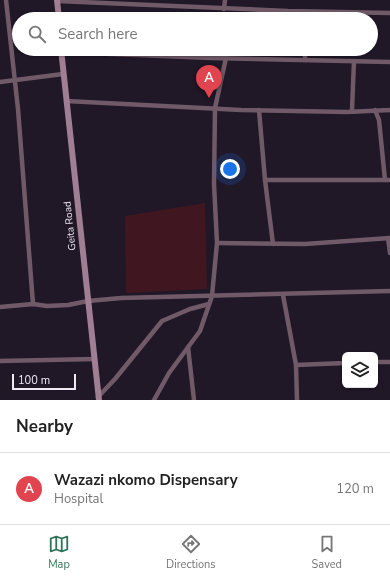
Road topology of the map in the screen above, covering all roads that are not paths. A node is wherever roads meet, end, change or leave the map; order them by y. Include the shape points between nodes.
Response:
1 (6, 0) edge
2 (158, 0) edge
3 (225, 0) edge
4 (57, 1) edge
5 (95, 1) edge
6 (158, 6) junction
7 (224, 9) junction
8 (58, 12) edge
9 (305, 12) edge
10 (378, 13) edge
11 (390, 13) edge
12 (12, 53) edge
13 (12, 56) edge
14 (61, 56) edge
15 (185, 56) edge
16 (305, 56) edge
17 (226, 58) junction
18 (305, 60) junction
19 (354, 61) junction
20 (390, 62) edge
21 (62, 74) junction
22 (15, 80) junction
23 (0, 82) edge
24 (66, 101) junction
25 (215, 108) junction
26 (259, 110) junction
27 (352, 110) junction
28 (375, 110) junction
29 (390, 110) edge
30 (265, 180) junction
31 (387, 180) edge
32 (389, 238) edge
33 (217, 242) junction
34 (273, 244) junction
35 (390, 254) edge
36 (390, 291) edge
37 (283, 295) junction
38 (212, 296) junction
39 (88, 301) junction
40 (33, 304) junction
41 (209, 304) junction
42 (0, 307) edge
43 (188, 347) junction
44 (95, 359) junction
45 (0, 361) edge
46 (378, 362) edge
47 (390, 362) edge
48 (342, 363) edge
49 (296, 365) junction
50 (99, 398) edge
51 (154, 400) edge
52 (194, 400) edge
53 (296, 400) edge

1 - 12 street
2 - 6 street
3 - 7 street
4 - 5 street
4 - 8 main road
5 - 6 street
6 - 7 street
7 - 9 street
10 - 11 street
13 - 22 street
14 - 21 main road, Geita Road
15 - 17 street
16 - 18 street
17 - 18 street
17 - 25 street
18 - 19 street
19 - 20 street
19 - 27 street
21 - 22 street
21 - 24 main road, Geita Road
22 - 23 street
22 - 40 street
24 - 25 street
24 - 39 main road, Geita Road
25 - 26 street
25 - 33 street via 214,184
26 - 27 street
26 - 30 street
27 - 28 street
28 - 29 street
28 - 31 street via 379,120
30 - 31 street
30 - 34 street
32 - 34 street
32 - 35 street
33 - 34 street
33 - 38 street
36 - 37 street
37 - 38 street
37 - 49 street
38 - 39 street
38 - 41 street
39 - 40 street via 68,305
39 - 44 main road, Geita Road
40 - 42 street
41 - 43 street via 200,331
41 - 50 street via 162,321
43 - 51 street
43 - 52 street
44 - 45 street
44 - 50 main road, Geita Road
46 - 47 street
48 - 49 street
49 - 53 street

